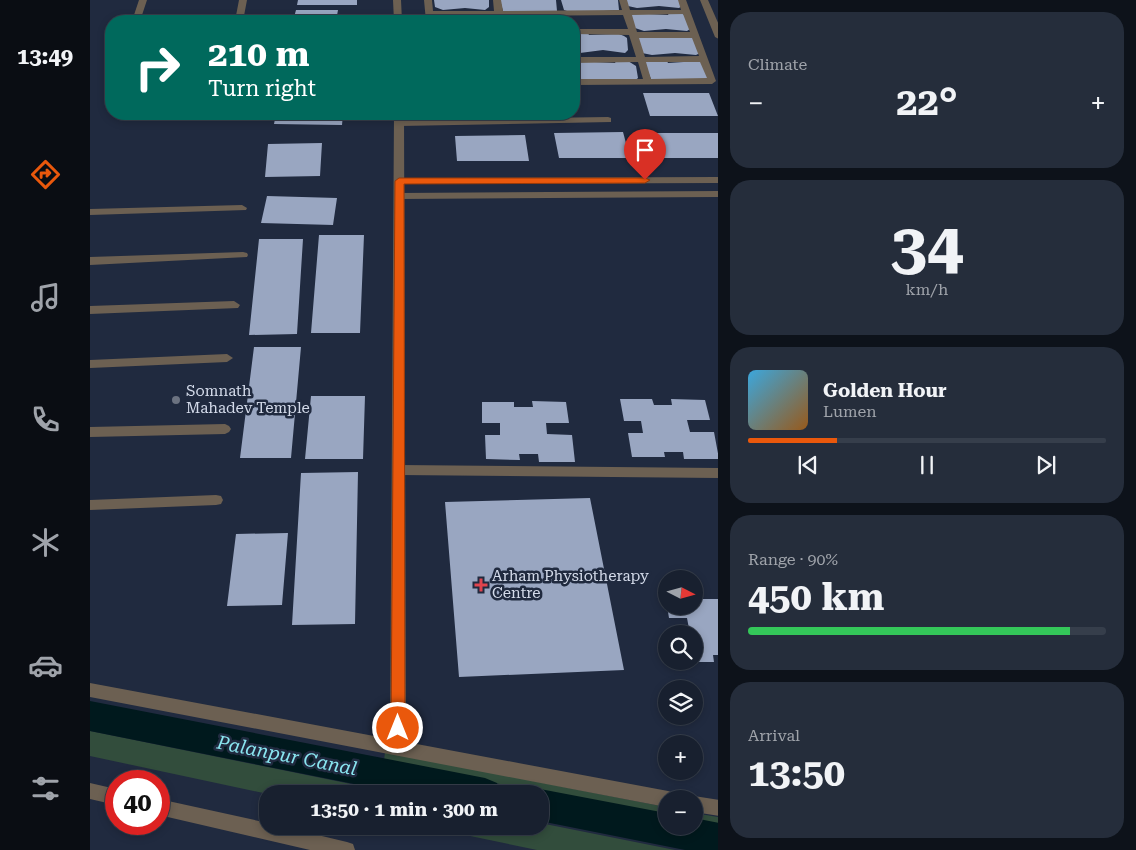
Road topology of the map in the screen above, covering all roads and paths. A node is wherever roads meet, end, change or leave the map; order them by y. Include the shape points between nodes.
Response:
1 (143, 0) edge
2 (243, 0) edge
3 (398, 0) edge
4 (428, 0) edge
5 (497, 0) edge
6 (623, 0) edge
7 (682, 0) edge
8 (707, 2) edge
9 (627, 12) junction
10 (687, 12) junction
11 (138, 15) edge
12 (240, 15) edge
13 (398, 15) edge
14 (429, 15) edge
15 (499, 15) edge
16 (563, 15) edge
17 (580, 32) edge
18 (633, 33) junction
19 (696, 35) junction
20 (718, 37) edge
21 (705, 59) junction
22 (580, 60) edge
23 (641, 60) junction
24 (580, 82) edge
25 (648, 82) junction
26 (399, 120) edge
27 (580, 120) edge
28 (608, 120) dead end
29 (609, 180) junction
30 (399, 181) junction
31 (718, 181) edge
32 (612, 194) junction
33 (718, 194) edge
34 (399, 196) junction
35 (242, 208) dead end
36 (90, 212) edge
37 (243, 255) dead end
38 (90, 261) edge
39 (234, 306) dead end
40 (90, 310) edge
41 (227, 358) dead end
42 (90, 364) edge
43 (224, 429) dead end
44 (90, 432) edge
45 (399, 470) junction
46 (718, 473) edge
47 (216, 500) dead end
48 (90, 505) edge
49 (90, 690) edge
50 (398, 748) junction
51 (90, 791) edge
52 (105, 794) edge
53 (658, 797) edge
54 (703, 806) edge
55 (718, 808) edge
56 (170, 810) edge
57 (347, 850) edge

1 - 11 street
2 - 12 street
3 - 13 street
4 - 14 street
5 - 15 street
6 - 9 street
7 - 10 street
8 - 20 street
9 - 10 street
9 - 16 street
9 - 18 street
10 - 19 street
17 - 18 street
18 - 19 street
18 - 23 street
19 - 21 street
21 - 23 street
21 - 25 street via 712,82
22 - 23 street
23 - 25 street
24 - 25 street
26 - 30 street
27 - 28 street
29 - 30 street
29 - 31 street
29 - 32 street
30 - 34 street
32 - 33 street
32 - 34 street
34 - 45 street
35 - 36 street
37 - 38 street
39 - 40 street
41 - 42 street
43 - 44 street
45 - 46 street
45 - 50 street
47 - 48 street
49 - 50 street
50 - 53 street
51 - 52 street
54 - 55 street
56 - 57 street

